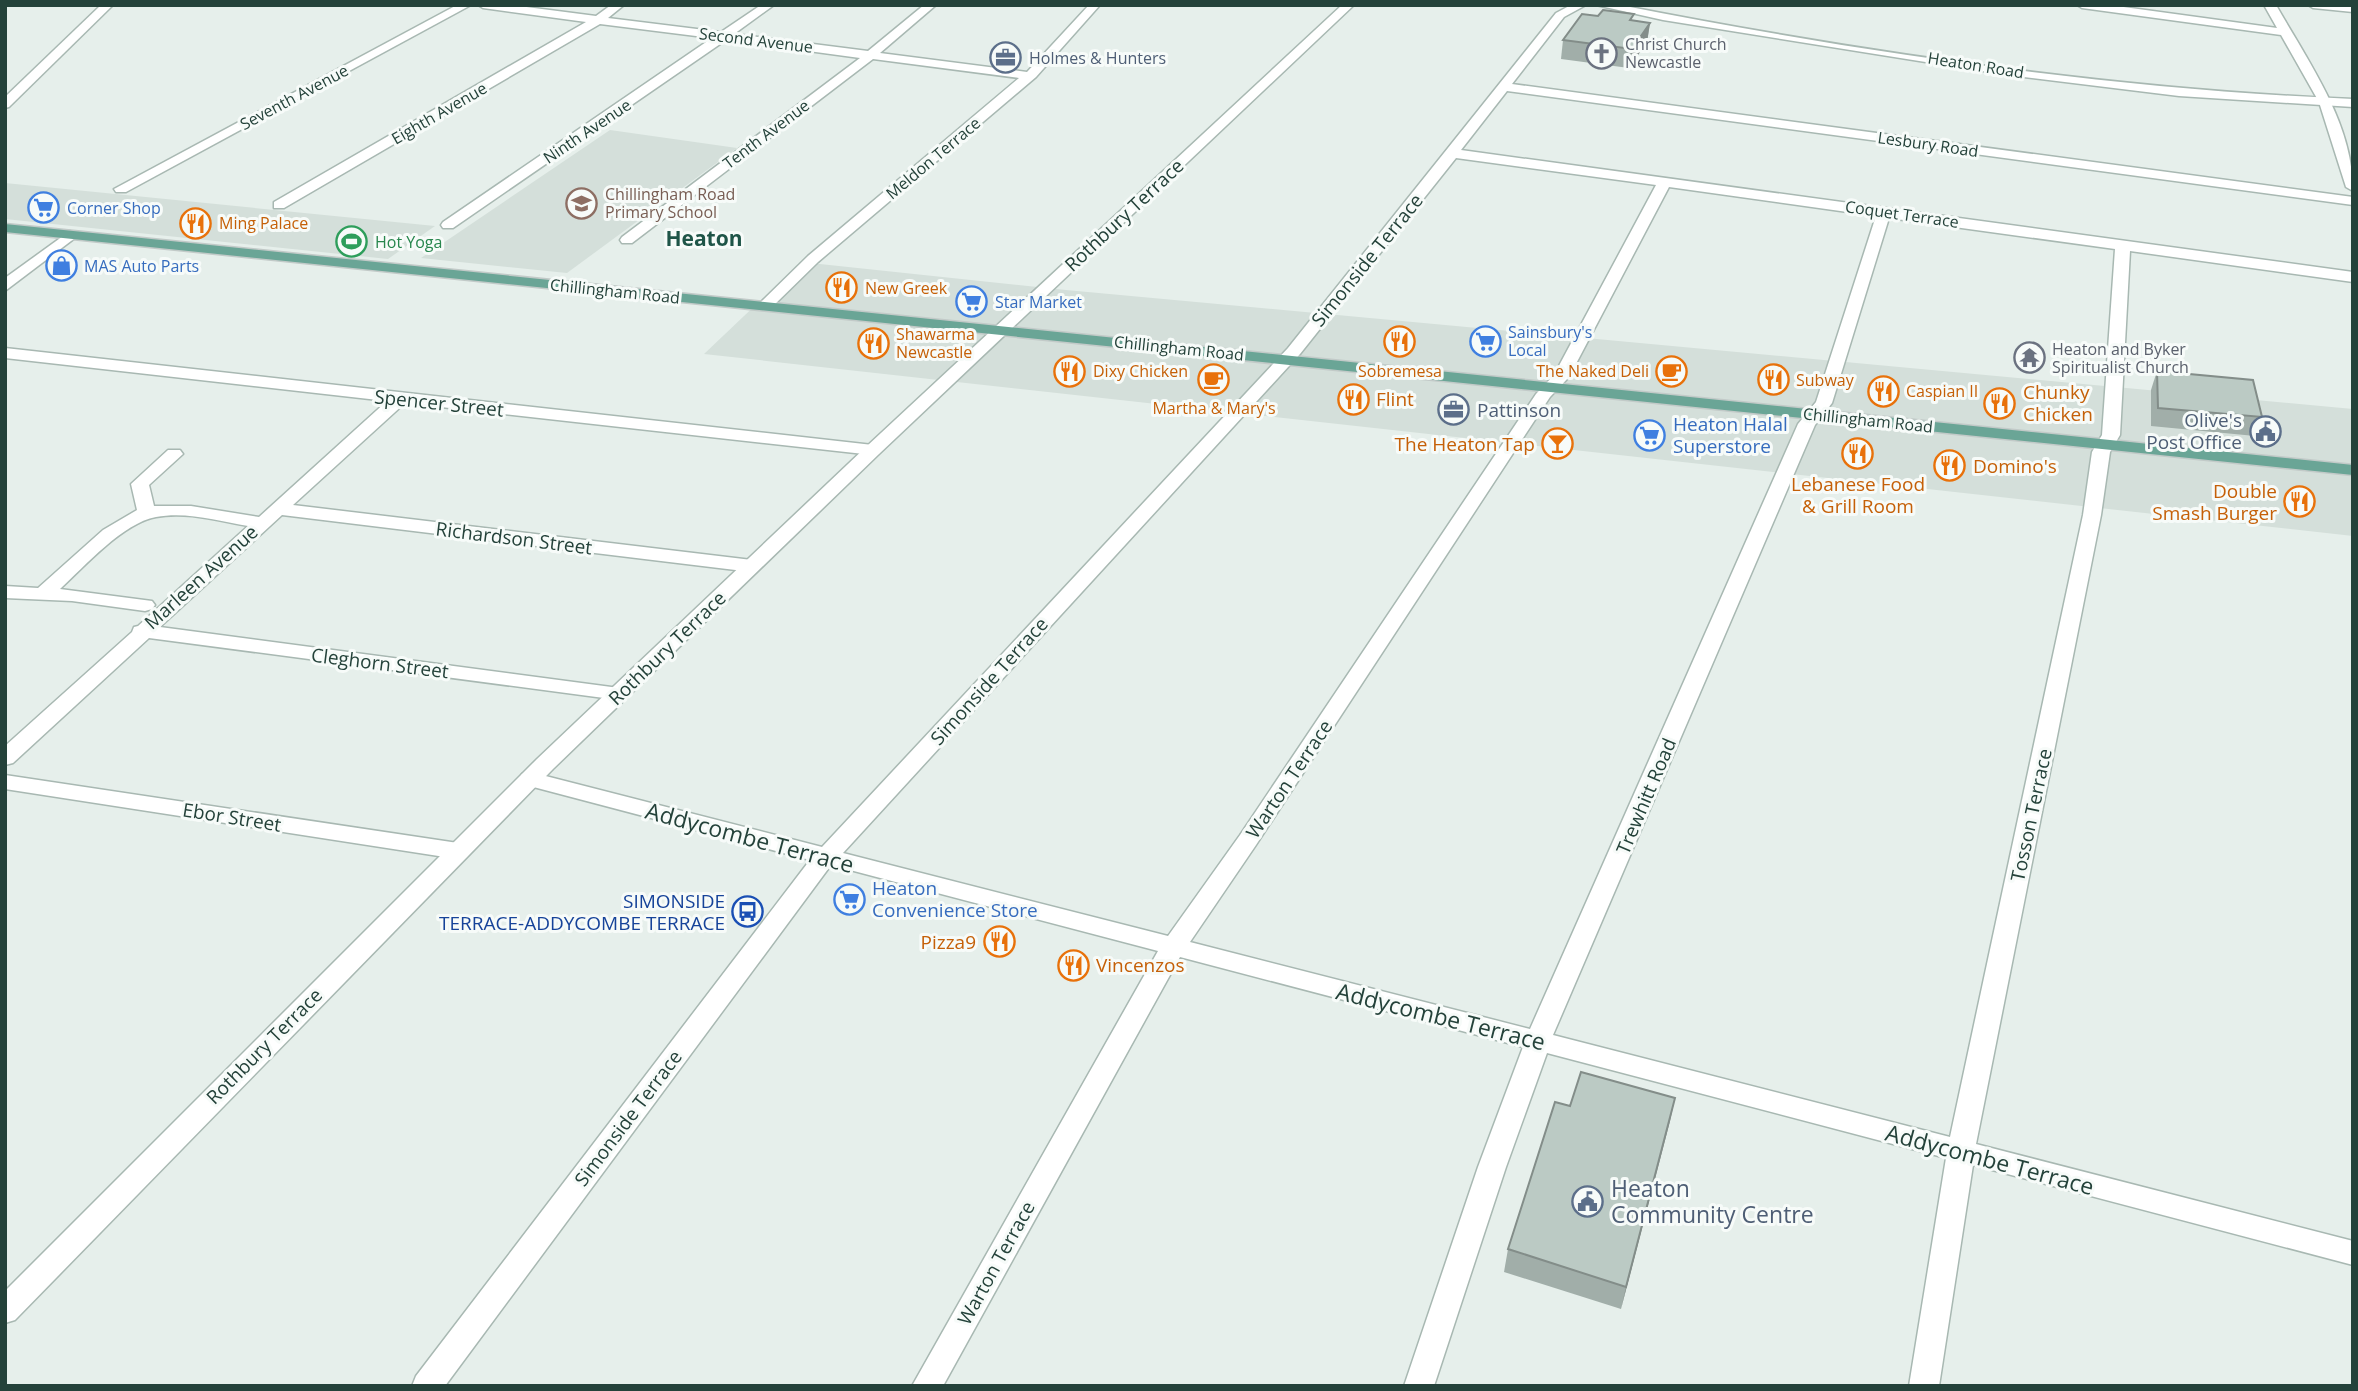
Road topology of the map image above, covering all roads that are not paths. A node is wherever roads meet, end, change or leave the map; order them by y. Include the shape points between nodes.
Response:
1 (108, 5) edge
2 (466, 5) edge
3 (483, 5) edge
4 (619, 5) edge
5 (769, 5) edge
6 (930, 5) edge
7 (1095, 5) edge
8 (1349, 5) edge
9 (1581, 5) edge
10 (1601, 5) edge
11 (2082, 5) edge
12 (2270, 5) edge
13 (2313, 5) edge
14 (2353, 9) edge
15 (598, 20) junction
16 (2284, 32) junction
17 (727, 36) junction
18 (872, 54) junction
19 (1030, 76) junction
20 (1504, 87) junction
21 (2325, 102) junction
22 (2353, 103) edge
23 (5, 104) edge
24 (1451, 153) junction
25 (1665, 181) junction
26 (2353, 187) edge
27 (121, 189) dead end
28 (2353, 201) edge
29 (279, 205) dead end
30 (1884, 212) junction
31 (448, 225) dead end
32 (5, 228) edge
33 (69, 235) junction
34 (627, 240) dead end
35 (2123, 245) junction
36 (2353, 277) edge
37 (5, 286) edge
38 (766, 305) junction
39 (1000, 330) junction
40 (5, 353) edge
41 (1285, 359) junction
42 (1553, 386) junction
43 (399, 399) junction
44 (1815, 414) junction
45 (2106, 444) junction
46 (873, 450) junction
47 (174, 454) dead end
48 (2353, 470) edge
49 (147, 513) junction
50 (270, 516) junction
51 (752, 566) junction
52 (5, 592) edge
53 (44, 593) junction
54 (145, 605) dead end
55 (141, 631) junction
56 (619, 694) junction
57 (5, 758) edge
58 (530, 779) junction
59 (5, 782) edge
60 (458, 851) junction
61 (826, 857) junction
62 (1173, 947) junction
63 (1538, 1041) junction
64 (1961, 1151) junction
65 (2353, 1253) edge
66 (5, 1311) edge
67 (428, 1386) edge
68 (928, 1386) edge
69 (1419, 1386) edge
70 (1924, 1386) edge

1 - 23 street
2 - 27 street, Seventh Avenue
3 - 15 street, Second Avenue
4 - 15 street, Eighth Avenue
5 - 17 street, Ninth Avenue
6 - 18 street, Tenth Avenue
7 - 19 street, Meldon Terrace
8 - 39 street, Rothbury Terrace
9 - 20 street, Simonside Terrace via 1560,15
10 - 21 street, Heaton Road via 2112,86
11 - 16 street
12 - 16 street
13 - 14 street
15 - 17 street, Second Avenue
15 - 29 street, Eighth Avenue
16 - 21 street
17 - 18 street, Second Avenue
17 - 31 street, Ninth Avenue
18 - 19 street, Second Avenue
18 - 34 street, Tenth Avenue
19 - 38 street, Meldon Terrace via 813,259
20 - 24 street, Simonside Terrace
20 - 28 street, Lesbury Road
21 - 22 street, Heaton Road
21 - 26 street
24 - 25 street, Coquet Terrace
24 - 41 street, Simonside Terrace
25 - 30 street, Coquet Terrace
25 - 42 street, Warton Terrace via 1562,377
30 - 35 street, Coquet Terrace
30 - 44 street, Trewhitt Road via 1824,403
32 - 33 main road, Chillingham Road
33 - 37 street
33 - 38 main road, Chillingham Road
35 - 36 street, Coquet Terrace
35 - 45 street, Tosson Terrace via 2111,435
38 - 39 main road, Chillingham Road
39 - 41 main road, Chillingham Road
39 - 46 street, Rothbury Terrace
40 - 43 street, Spencer Street
41 - 42 main road, Chillingham Road
41 - 61 street, Simonside Terrace
42 - 44 main road, Chillingham Road
42 - 62 street, Warton Terrace
43 - 46 street, Spencer Street
43 - 50 street, Marleen Avenue
44 - 45 main road, Chillingham Road
44 - 63 street, Trewhitt Road
45 - 48 main road, Chillingham Road
45 - 64 street, Tosson Terrace
46 - 51 street, Rothbury Terrace
47 - 49 street via 140,484
49 - 50 street, Richardson Street via 171,510
49 - 53 street via 123,525
50 - 51 street, Richardson Street
50 - 55 street, Marleen Avenue
51 - 56 street, Rothbury Terrace
52 - 53 street
53 - 54 street
55 - 56 street, Cleghorn Street
55 - 57 street, Marleen Avenue
56 - 58 street, Rothbury Terrace
58 - 60 street, Rothbury Terrace
58 - 61 street, Addycombe Terrace
59 - 60 street, Ebor Street
60 - 66 street, Rothbury Terrace
61 - 62 street, Addycombe Terrace
61 - 67 street, Simonside Terrace
62 - 63 street, Addycombe Terrace
62 - 68 street, Warton Terrace
63 - 64 street, Addycombe Terrace
63 - 69 street, Trewhitt Road
64 - 65 street, Addycombe Terrace
64 - 70 street, Tosson Terrace

